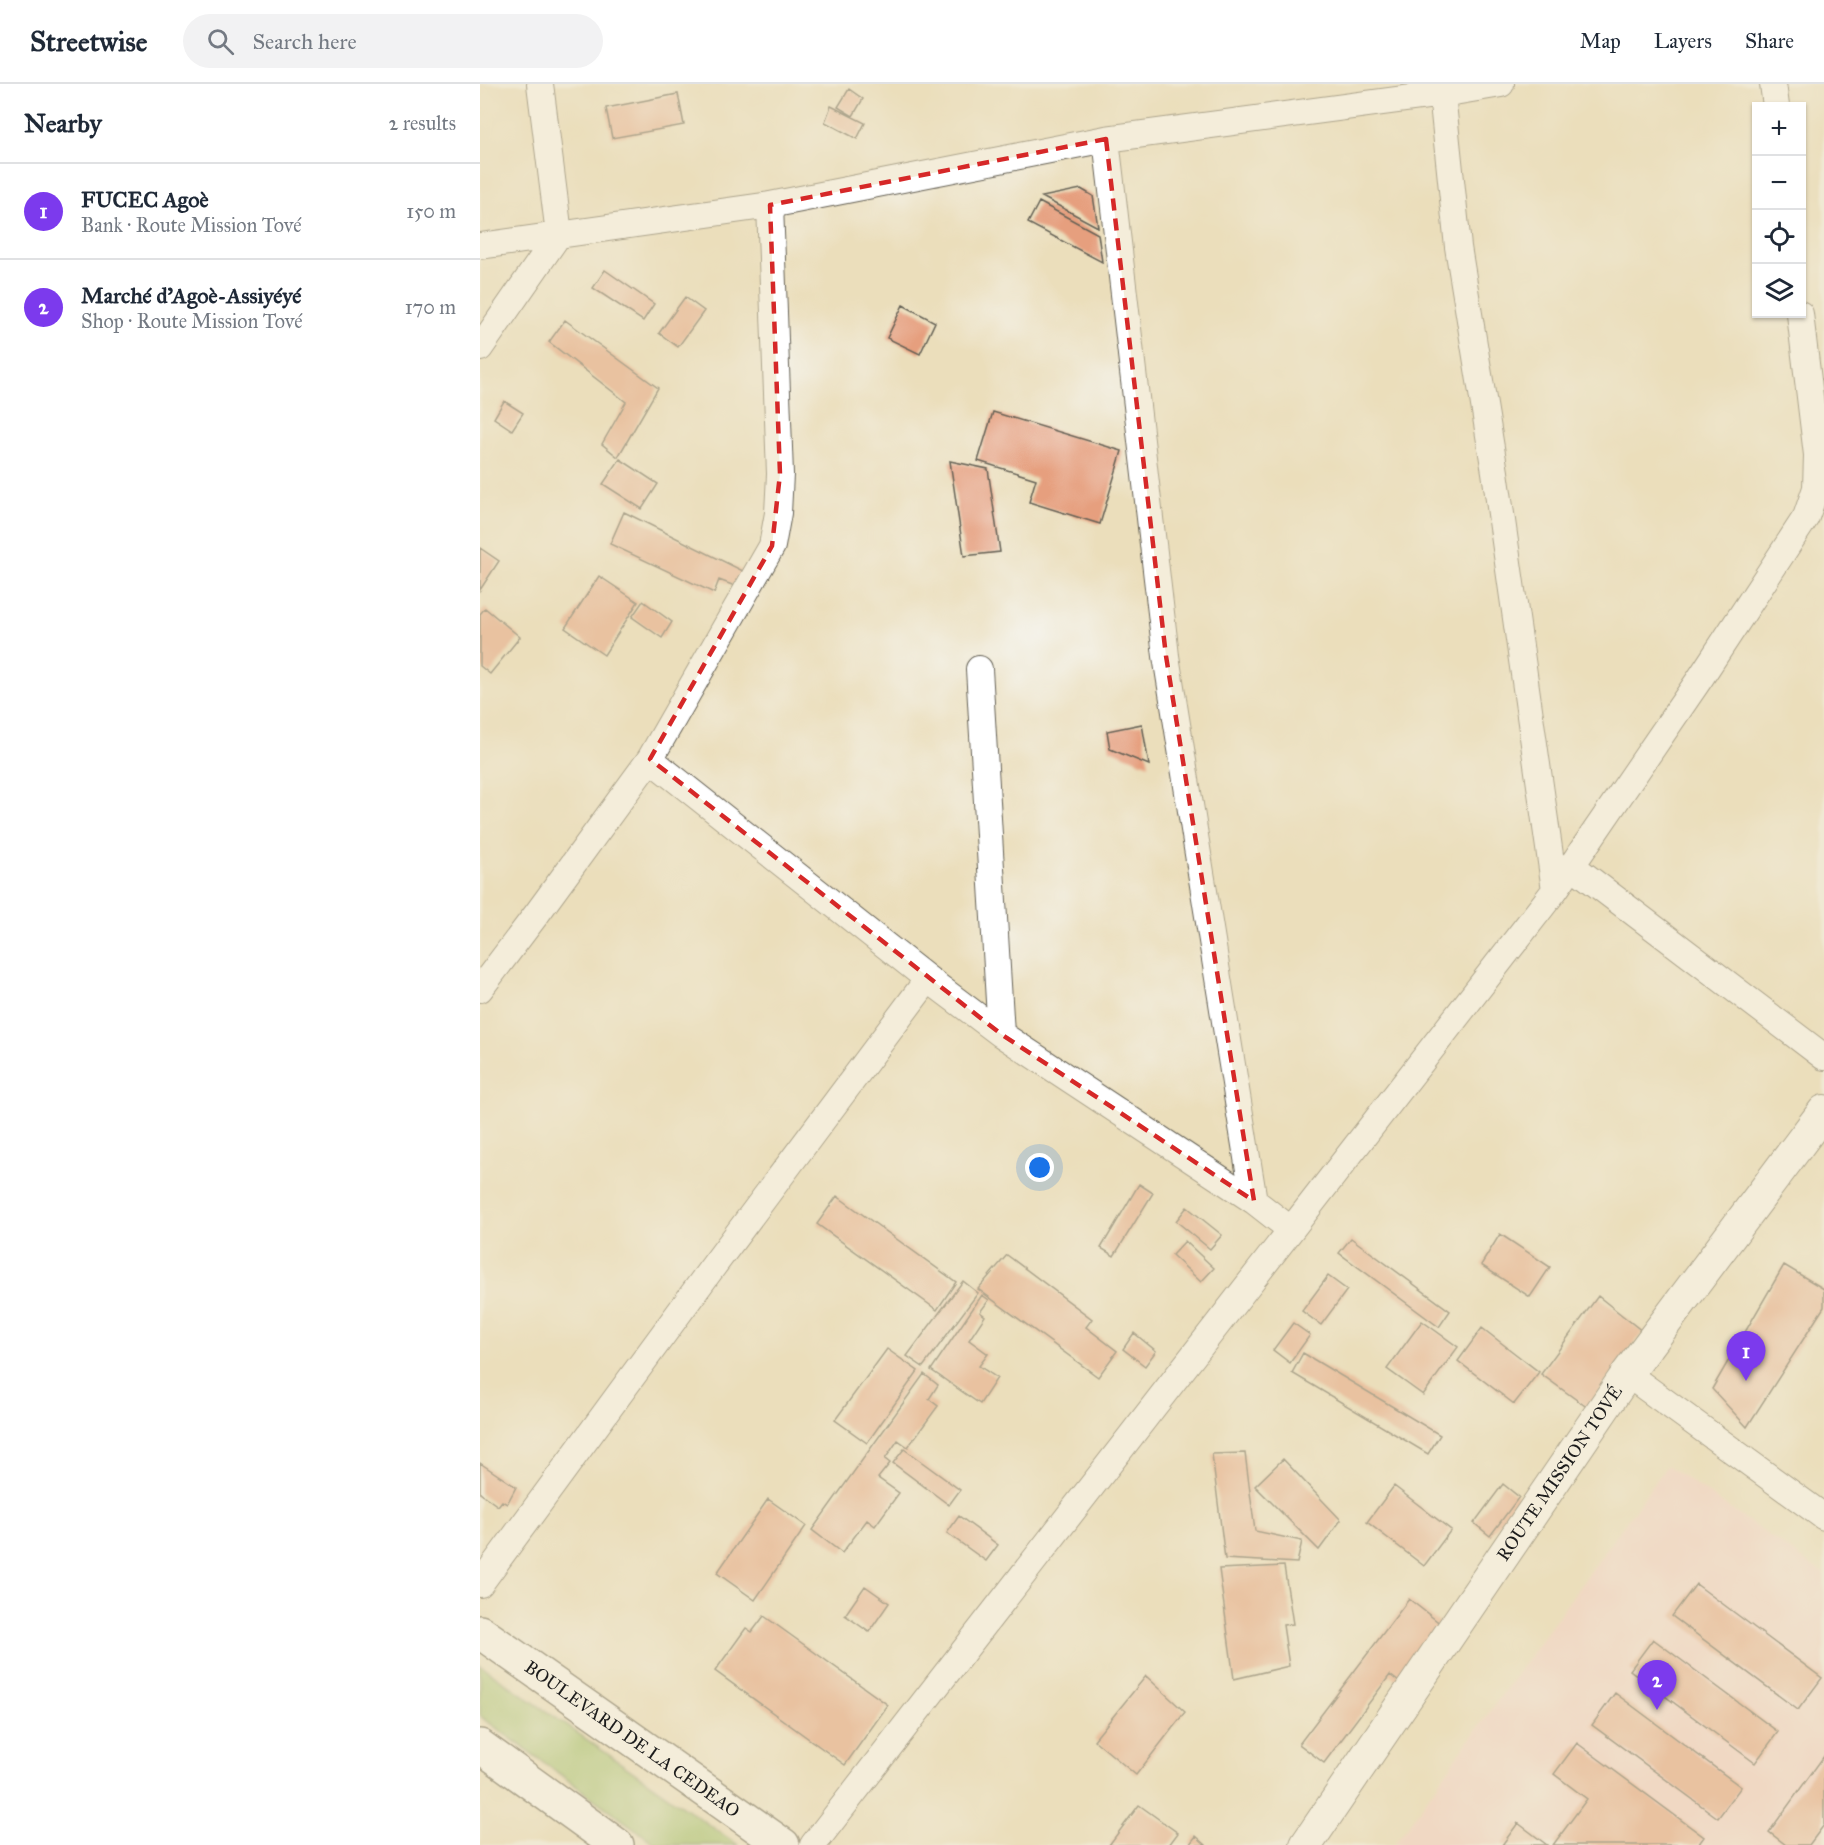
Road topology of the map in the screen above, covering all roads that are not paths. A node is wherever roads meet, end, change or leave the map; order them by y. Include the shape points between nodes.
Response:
1 (540, 84) edge
2 (1501, 84) edge
3 (1773, 84) edge
4 (1442, 94) junction
5 (1775, 102) edge
6 (1106, 139) junction
7 (770, 205) junction
8 (559, 234) junction
9 (480, 246) edge
10 (1800, 318) edge
11 (480, 348) edge
12 (979, 669) dead end
13 (650, 759) junction
14 (1571, 865) junction
15 (1555, 890) junction
16 (928, 979) junction
17 (480, 989) edge
18 (1001, 1034) junction
19 (1824, 1057) edge
20 (1824, 1111) edge
21 (1254, 1201) junction
22 (1290, 1229) junction
23 (1627, 1374) junction
24 (1824, 1517) edge
25 (480, 1584) edge
26 (480, 1632) edge
27 (480, 1746) edge
28 (617, 1845) edge
29 (783, 1845) edge
30 (813, 1845) edge
31 (1306, 1845) edge

1 - 8 street
2 - 4 street
3 - 5 street
4 - 6 street
4 - 15 street via 1458,247 1495,472
6 - 7 street
6 - 21 street via 1166,656
7 - 8 street
7 - 13 street via 780,474 772,546
8 - 9 street
8 - 11 street
10 - 14 street via 1817,455 1816,488 1806,517
12 - 18 street
13 - 16 street
13 - 17 street
14 - 15 street
14 - 19 street
15 - 22 street
16 - 18 street
16 - 25 street
18 - 21 street
20 - 23 street, ROUTE MISSION TOVÉ
21 - 22 street
22 - 30 street
23 - 24 street
23 - 31 street, ROUTE MISSION TOVÉ
26 - 29 main road, BOULEVARD DE LA CEDEAO
27 - 28 main road

